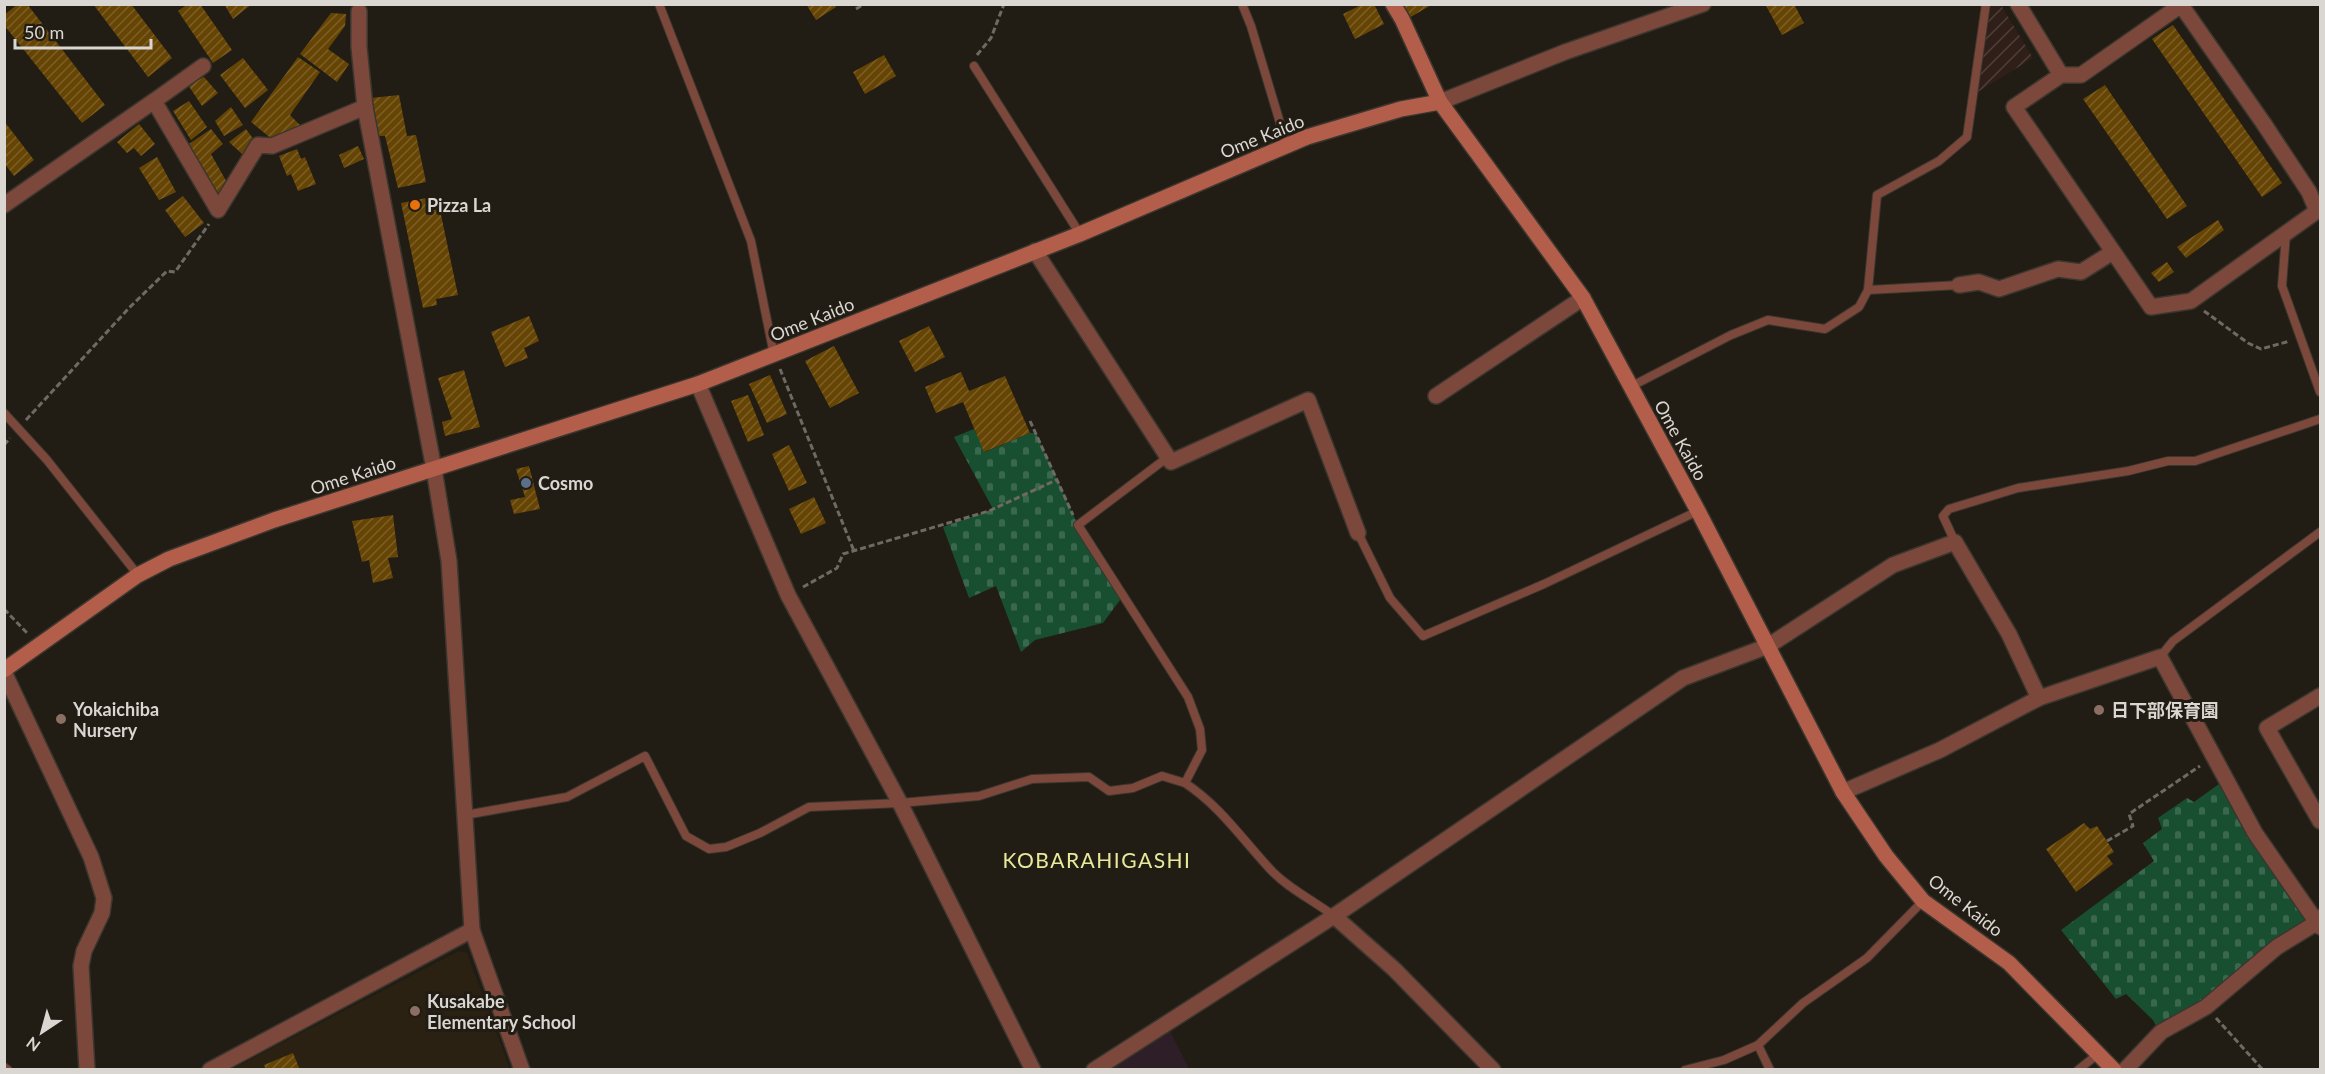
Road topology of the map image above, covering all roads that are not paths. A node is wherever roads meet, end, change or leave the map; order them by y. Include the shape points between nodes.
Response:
1 (659, 4) edge
2 (1242, 4) edge
3 (1393, 4) edge
4 (1703, 4) edge
5 (1986, 4) edge
6 (2018, 4) edge
7 (357, 7) edge
8 (203, 66) dead end
9 (974, 66) road end
10 (2061, 75) junction
11 (154, 101) junction
12 (1440, 102) junction
13 (365, 107) junction
14 (1287, 146) junction
15 (4, 205) edge
16 (1080, 234) junction
17 (2286, 234) junction
18 (1035, 251) junction
19 (2113, 252) junction
20 (1959, 285) joint
21 (1868, 290) junction
22 (1583, 298) junction
23 (774, 355) junction
24 (698, 384) junction
25 (1629, 387) junction
26 (2320, 393) edge
27 (1436, 396) dead end
28 (4, 412) edge
29 (2320, 419) edge
30 (1168, 457) junction
31 (434, 469) junction
32 (1698, 511) junction
33 (2320, 532) edge
34 (1359, 533) joint
35 (1955, 542) junction
36 (138, 575) junction
37 (1768, 646) junction
38 (2160, 657) junction
39 (4, 671) edge
40 (2320, 696) edge
41 (2039, 698) junction
42 (1185, 783) junction
43 (1843, 792) junction
44 (900, 803) junction
45 (465, 815) junction
46 (2320, 821) edge
47 (1923, 901) junction
48 (1334, 916) junction
49 (2319, 922) edge
50 (472, 930) junction
51 (1758, 1045) junction
52 (2099, 1053) junction
53 (87, 1070) edge
54 (210, 1070) edge
55 (522, 1070) edge
56 (1034, 1070) edge
57 (1094, 1070) edge
58 (1493, 1070) edge
59 (1685, 1070) edge
60 (1770, 1070) edge
61 (2078, 1070) edge
62 (2114, 1070) edge
63 (2125, 1070) edge

1 - 23 lane via 752,241
2 - 14 lane
3 - 12 main road
4 - 12 street via 1565,52
5 - 21 lane via 1967,137 1939,161 1877,195
6 - 10 street
7 - 13 street
8 - 11 street
9 - 16 lane
10 - 17 street via 2081,75 2181,5 2309,192 2317,212
10 - 19 street via 2014,107
11 - 13 street via 218,210 258,145 272,146
11 - 15 street
12 - 14 main road, Ome Kaido via 1401,109
12 - 22 main road, Ome Kaido
13 - 31 street
14 - 16 main road, Ome Kaido
16 - 18 main road, Ome Kaido
17 - 19 street via 2191,301 2151,307
17 - 26 lane via 2282,286
18 - 23 main road, Ome Kaido
18 - 30 street
19 - 20 street via 2081,272 2058,270 1999,289 1979,282
20 - 21 lane
21 - 25 lane via 1859,307 1825,329 1768,320
22 - 25 main road, Ome Kaido
22 - 27 street
23 - 24 main road, Ome Kaido
24 - 31 main road, Ome Kaido
24 - 44 street via 788,595
25 - 32 main road, Ome Kaido
28 - 36 lane
29 - 35 lane via 2195,461 2168,461 2018,488 1950,509 1943,516
30 - 34 street via 1171,462 1308,400
30 - 42 lane via 1078,525 1188,697 1200,729 1202,750
31 - 36 main road, Ome Kaido via 214,542
31 - 45 street via 449,561
32 - 34 lane via 1544,585 1423,636 1390,598
32 - 37 main road, Ome Kaido
33 - 38 lane via 2173,641
35 - 37 street via 1893,565
35 - 41 street via 2009,634
36 - 39 main road, Ome Kaido
37 - 43 main road, Ome Kaido
37 - 48 street via 1683,678
38 - 41 street
38 - 49 street via 2255,833
39 - 53 street via 91,857 104,898 81,966
40 - 46 street via 2267,728
41 - 43 street via 1940,750
42 - 44 lane via 1162,776 1133,788 1109,791 1089,777 1032,780 979,796
42 - 48 lane via 1204,795 1271,871
43 - 47 main road, Ome Kaido via 1886,856
44 - 45 lane via 809,807 760,833 726,847 709,849 686,836 645,756 567,797
44 - 56 street
45 - 50 street
47 - 51 lane via 1867,958 1803,1003
47 - 52 main road, Ome Kaido via 2009,963
48 - 57 street
48 - 58 street via 1394,969
49 - 63 street via 2277,947 2206,1007 2161,1032
50 - 54 street
50 - 55 street
51 - 59 lane via 1724,1060
51 - 60 lane
52 - 61 lane
52 - 62 main road, Ome Kaido

